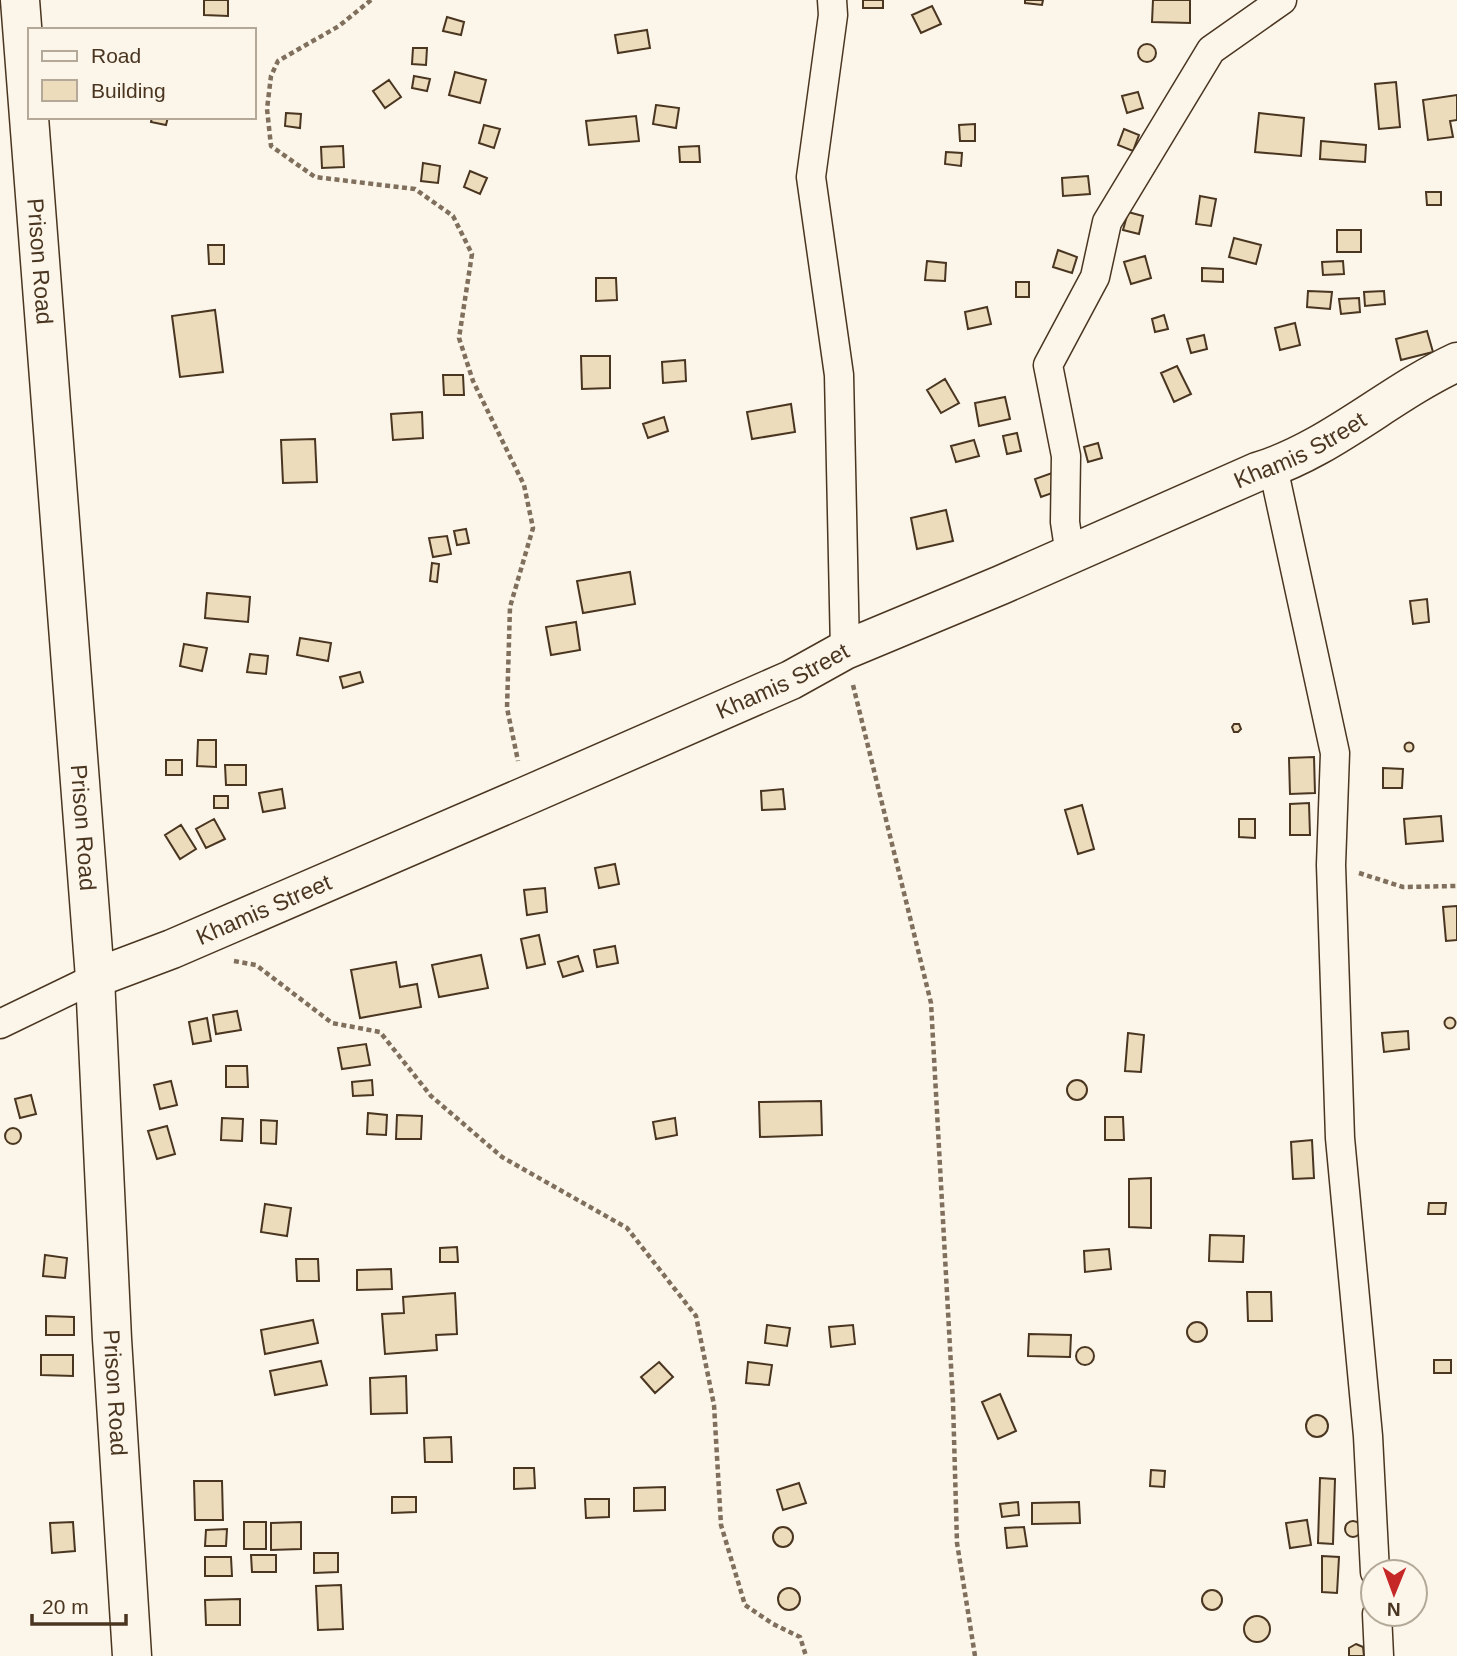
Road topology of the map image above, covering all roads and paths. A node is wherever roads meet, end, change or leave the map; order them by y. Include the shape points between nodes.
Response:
1 (20, 0) edge
2 (371, 0) edge
3 (832, 0) edge
4 (1283, 0) edge
5 (28, 111) edge
6 (29, 119) edge
7 (1457, 362) edge
8 (1273, 467) junction
9 (1070, 555) junction
10 (845, 650) junction
11 (526, 796) junction
12 (1331, 865) junction
13 (1457, 886) edge
14 (232, 961) dead end
15 (95, 978) junction
16 (0, 1024) edge
17 (1374, 1558) edge
18 (1378, 1628) edge
19 (132, 1656) edge
20 (806, 1656) edge
21 (975, 1656) edge
22 (1380, 1656) edge

1 - 5 street, Prison Road
2 - 11 path via 339,26 278,61 267,109 271,146 315,177 415,189 453,216 472,254 459,338 473,381 524,485 533,528 510,607 507,708
3 - 10 street via 811,177 839,375
4 - 9 street via 1211,50 1107,222 1095,277 1048,365 1066,456 1065,522
6 - 15 street, Prison Road
7 - 8 street, Khamis Street via 1351,427
8 - 9 street, Khamis Street
8 - 12 street via 1335,753
9 - 10 street, Khamis Street
10 - 11 street, Khamis Street via 790,680
10 - 21 path via 932,1003 957,1543
11 - 15 street, Khamis Street
12 - 13 path via 1403,887
12 - 17 street via 1340,1138 1368,1436
14 - 20 path via 256,965 332,1023 380,1032 431,1096 502,1157 628,1228 696,1316 714,1405 721,1525 745,1605 800,1637
15 - 16 street
15 - 19 street, Prison Road
18 - 22 street

